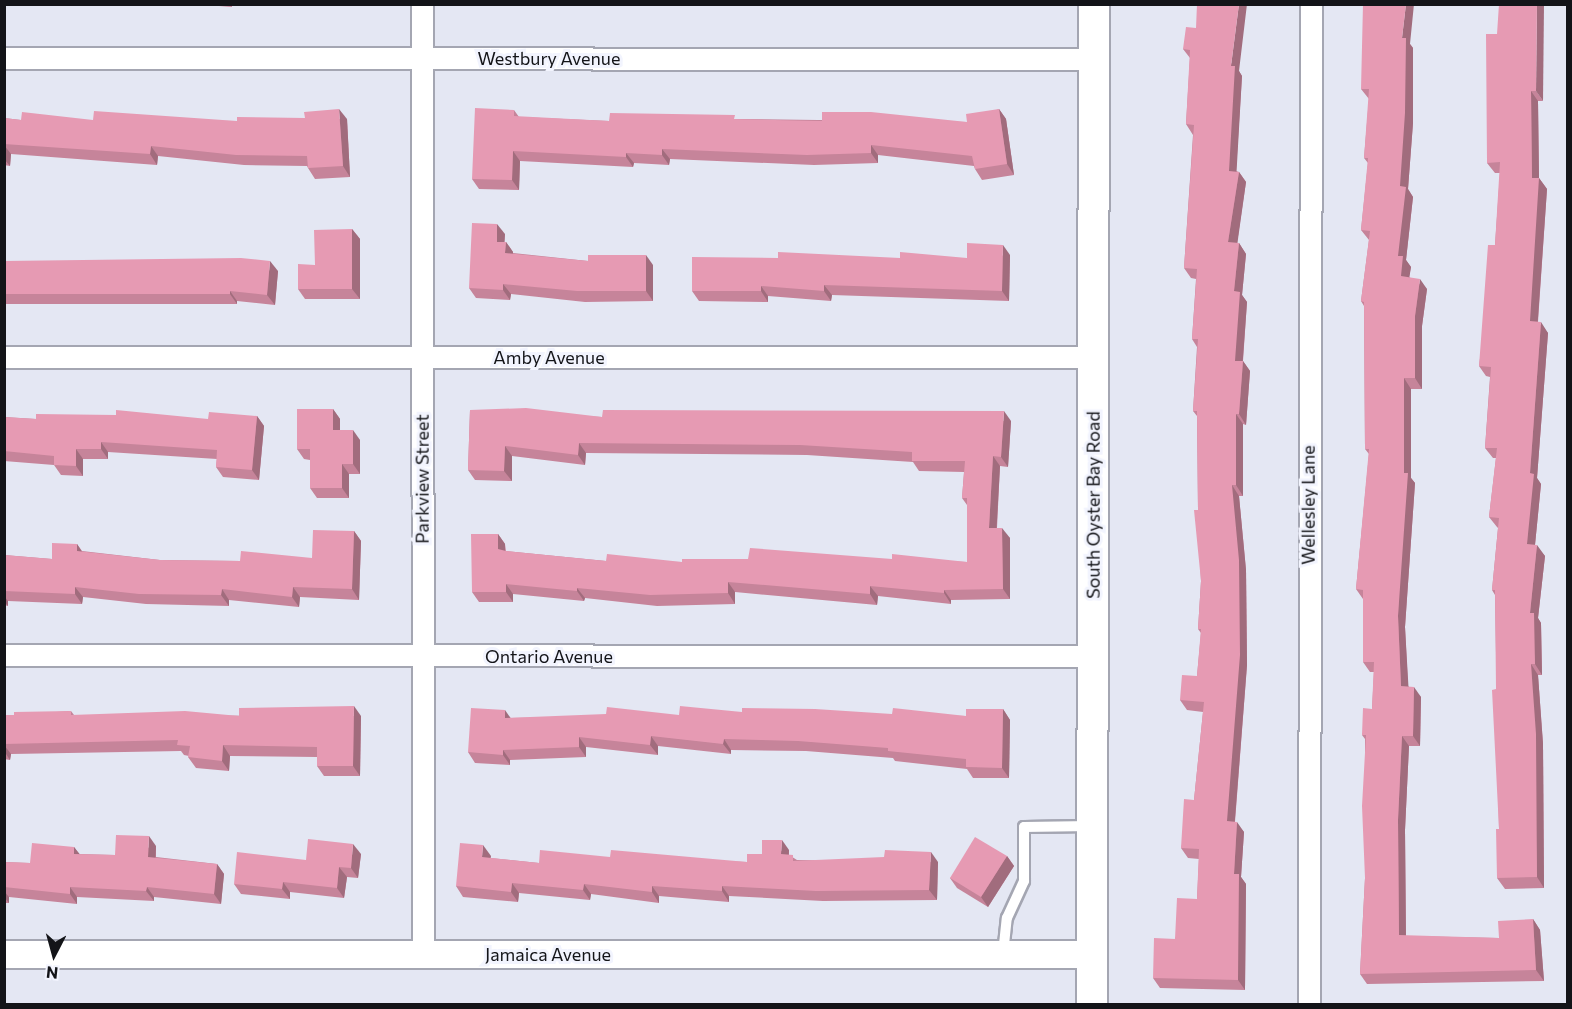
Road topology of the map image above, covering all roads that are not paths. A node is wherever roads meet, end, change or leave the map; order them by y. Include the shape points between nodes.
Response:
1 (422, 4) edge
2 (1094, 4) edge
3 (1311, 4) edge
4 (4, 58) edge
5 (422, 58) junction
6 (1094, 59) junction
7 (4, 357) edge
8 (422, 357) junction
9 (1094, 357) junction
10 (4, 655) edge
11 (422, 655) junction
12 (1093, 656) junction
13 (1092, 826) junction
14 (4, 954) edge
15 (423, 954) junction
16 (1003, 954) junction
17 (1092, 954) junction
18 (1092, 1005) edge
19 (1309, 1005) edge

1 - 5 street, Parkview Street
2 - 6 main road, South Oyster Bay Road
3 - 19 street, Wellesley Lane
4 - 5 street, Westbury Avenue
5 - 6 street, Westbury Avenue
5 - 8 street, Parkview Street
6 - 9 main road, South Oyster Bay Road
7 - 8 street, Amby Avenue
8 - 9 street, Amby Avenue
8 - 11 street, Parkview Street
9 - 12 main road, South Oyster Bay Road
10 - 11 street, Ontario Avenue
11 - 12 street, Ontario Avenue
11 - 15 street, Parkview Street
12 - 13 main road, South Oyster Bay Road
13 - 16 lane via 1024,827 1024,881 1007,918
13 - 17 main road, South Oyster Bay Road
14 - 15 street, Jamaica Avenue
15 - 16 street, Jamaica Avenue
16 - 17 street, Jamaica Avenue
17 - 18 main road, South Oyster Bay Road

